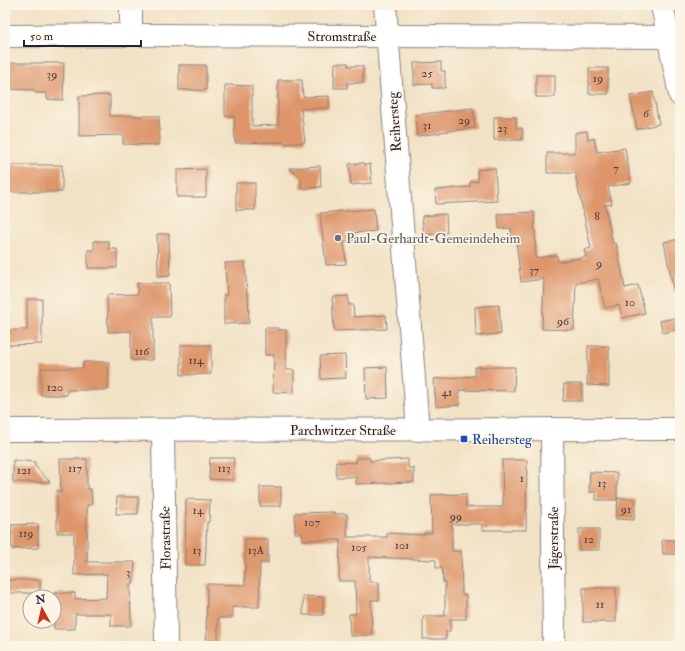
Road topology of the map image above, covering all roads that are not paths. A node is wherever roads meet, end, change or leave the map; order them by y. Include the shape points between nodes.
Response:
1 (131, 5) edge
2 (385, 5) edge
3 (662, 5) edge
4 (131, 35) junction
5 (5, 36) edge
6 (388, 37) junction
7 (674, 37) edge
8 (680, 96) edge
9 (552, 429) junction
10 (680, 429) edge
11 (5, 430) edge
12 (418, 430) junction
13 (163, 431) junction
14 (166, 646) edge
15 (554, 646) edge

1 - 4 street
2 - 6 street, Reihersteg
3 - 7 street
4 - 5 street, Stromstraße
4 - 6 street, Stromstraße
6 - 7 street, Stromstraße
6 - 12 street, Reihersteg
7 - 8 street
9 - 10 street, Parchwitzer Straße
9 - 12 street, Parchwitzer Straße
9 - 15 street, Jägerstraße
11 - 13 street, Parchwitzer Straße
12 - 13 street, Parchwitzer Straße
13 - 14 street, Florastraße

